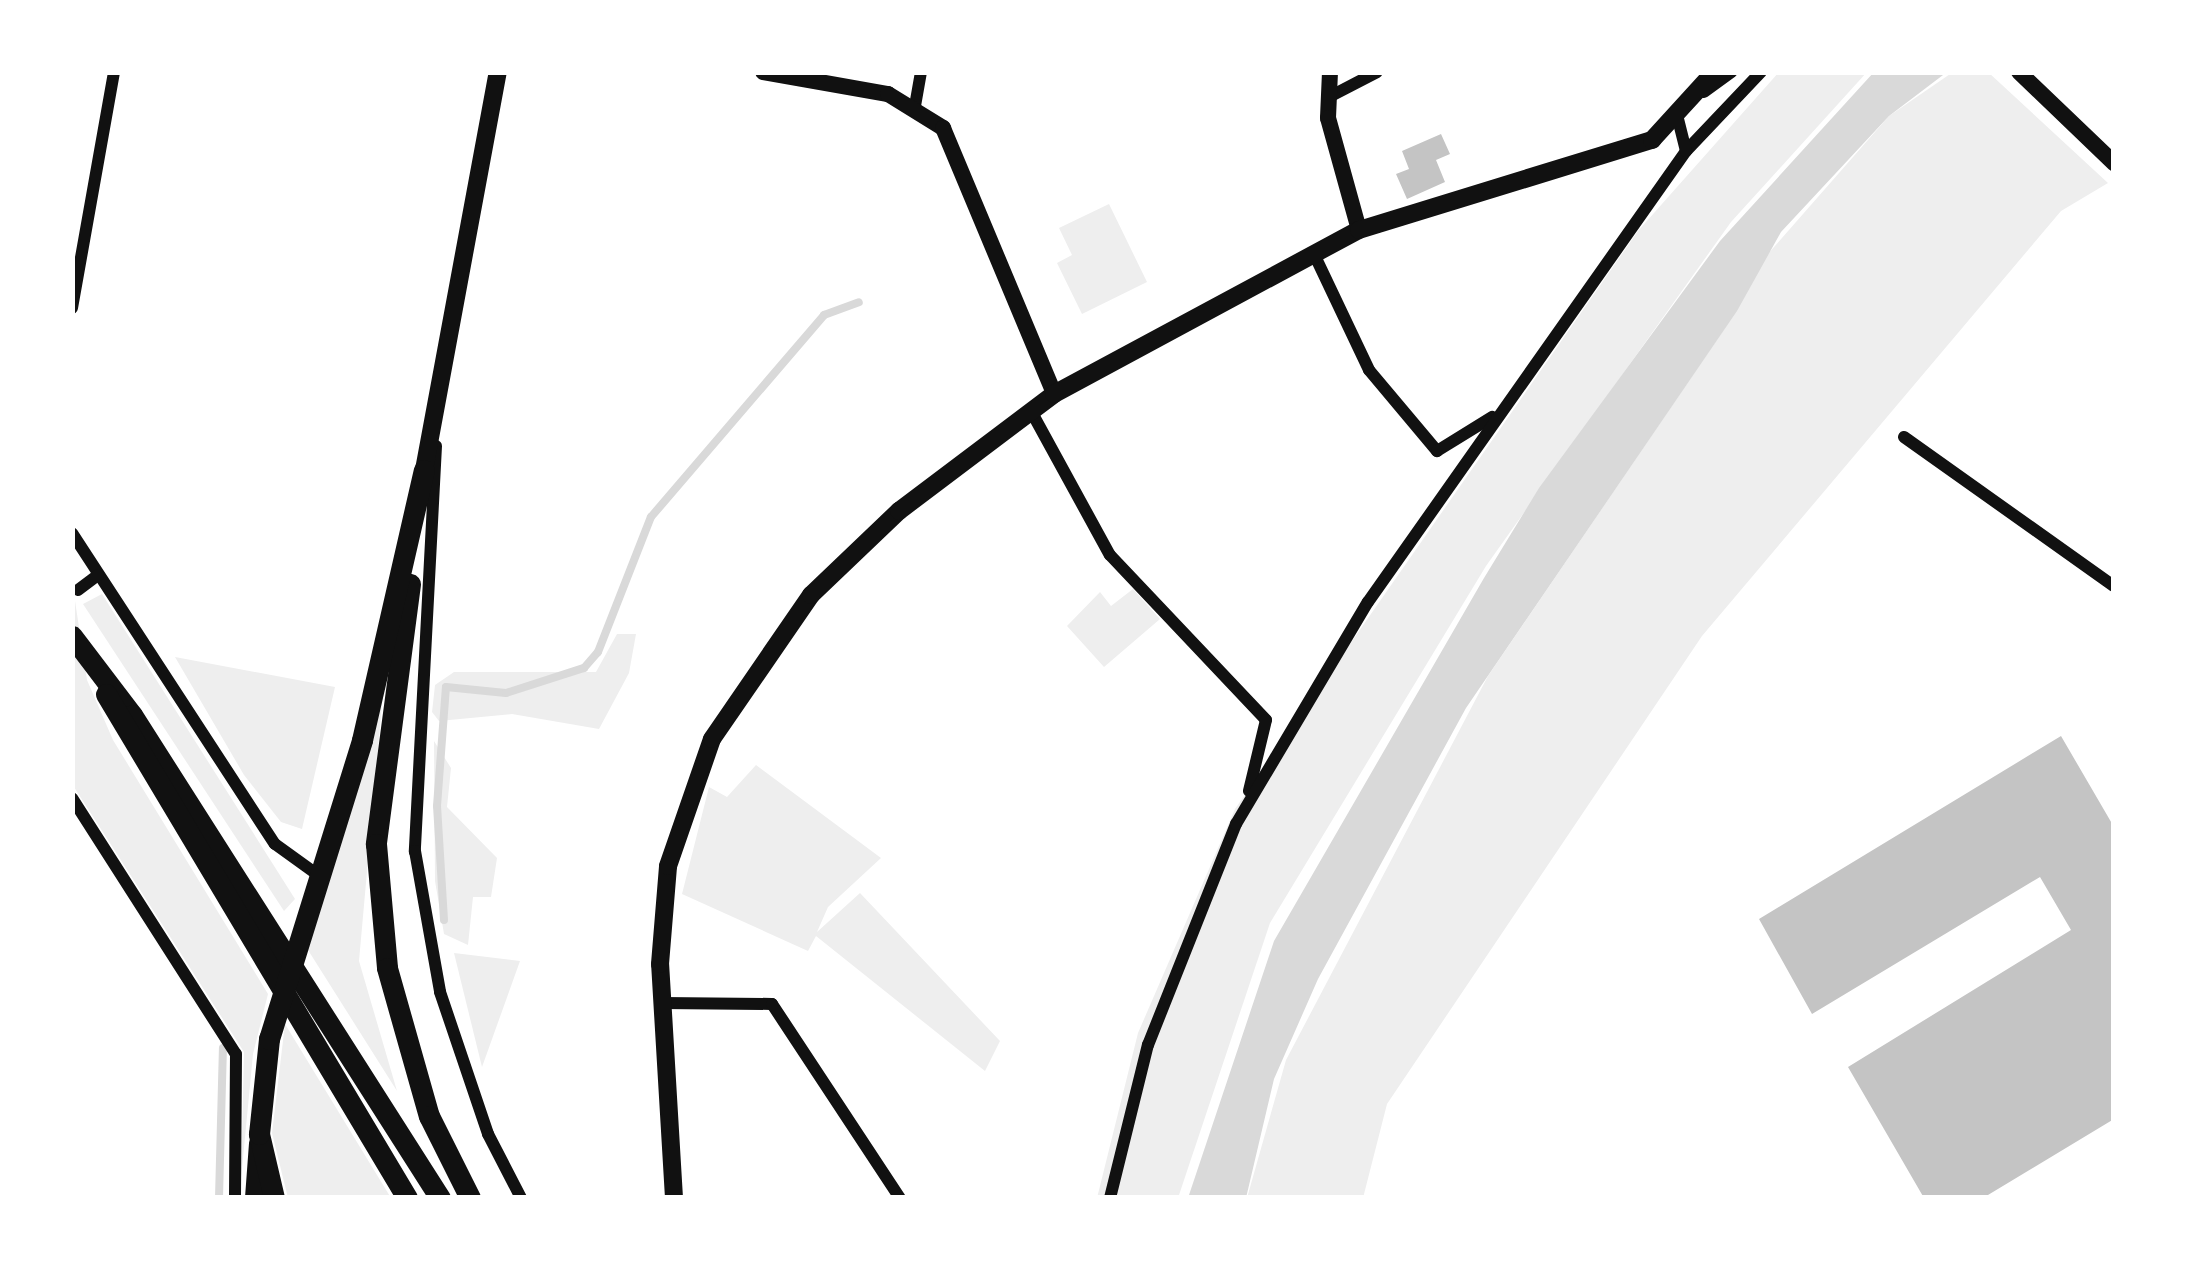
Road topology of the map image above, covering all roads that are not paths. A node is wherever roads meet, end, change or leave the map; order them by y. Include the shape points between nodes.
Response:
1 (114, 72) edge
2 (498, 72) edge
3 (763, 72) edge
4 (921, 72) edge
5 (1330, 72) edge
6 (1377, 72) edge
7 (1714, 72) edge
8 (1732, 72) edge
9 (1761, 72) edge
10 (2019, 72) edge
11 (1329, 97) junction
12 (1691, 102) junction
13 (915, 106) junction
14 (1678, 119) junction
15 (1686, 151) junction
16 (2114, 163) edge
17 (1358, 230) junction
18 (1314, 254) junction
19 (72, 308) edge
20 (1054, 394) junction
21 (436, 403) junction
22 (1031, 411) junction
23 (1498, 412) junction
24 (1904, 436) dead end
25 (424, 470) junction
26 (72, 533) edge
27 (98, 575) junction
28 (2114, 586) edge
29 (78, 590) dead end
30 (72, 636) edge
31 (72, 799) edge
32 (1244, 809) junction
33 (318, 874) junction
34 (252, 925) junction
35 (662, 1003) junction
36 (259, 1134) junction
37 (235, 1198) edge
38 (254, 1198) edge
39 (274, 1198) edge
40 (407, 1198) edge
41 (440, 1198) edge
42 (470, 1198) edge
43 (521, 1198) edge
44 (674, 1198) edge
45 (900, 1198) edge
46 (1110, 1198) edge

1 - 19 street
2 - 21 main road
3 - 13 street
4 - 13 street
5 - 11 street
6 - 11 street
7 - 12 main road
8 - 12 street
9 - 15 street
10 - 16 street
11 - 17 street
12 - 14 main road
13 - 20 street via 944,128
14 - 15 street
14 - 17 main road via 1623,153
15 - 23 street
17 - 18 main road
18 - 20 main road
18 - 23 street via 1369,370 1437,451
20 - 22 main road
21 - 25 main road
21 - 43 street via 415,851 440,992 488,1134
22 - 32 street via 1110,555 1266,720
22 - 35 main road via 843,562 811,595 712,739 668,866
23 - 32 street via 1363,610
24 - 28 street
25 - 33 highway via 362,740
25 - 42 highway via 376,844 387,968 404,1043
26 - 27 street
27 - 29 street
27 - 33 street via 274,844
30 - 34 highway via 132,715
31 - 37 street via 236,1054
32 - 46 street via 1148,1045
33 - 36 highway via 268,1040
34 - 40 highway via 292,1012
34 - 41 highway
35 - 44 main road
35 - 45 street via 772,1004
36 - 38 main road
36 - 39 highway

